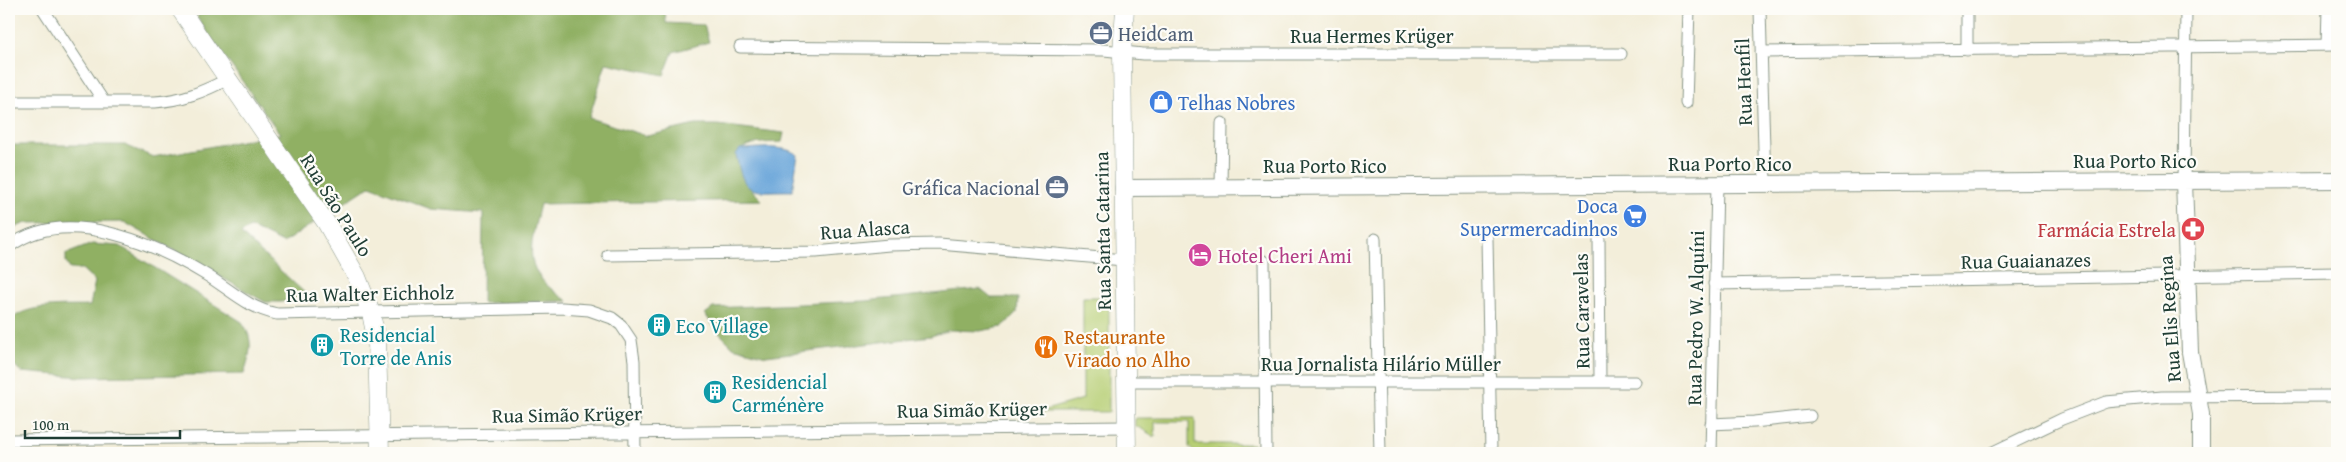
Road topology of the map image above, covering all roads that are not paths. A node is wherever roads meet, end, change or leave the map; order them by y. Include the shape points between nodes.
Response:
1 (44, 9) edge
2 (180, 9) edge
3 (1125, 9) edge
4 (1689, 9) edge
5 (1760, 9) edge
6 (1967, 9) edge
7 (2186, 9) edge
8 (2328, 9) edge
9 (2332, 45) edge
10 (740, 47) dead end
11 (2185, 47) junction
12 (1967, 50) junction
13 (1122, 52) junction
14 (1761, 52) junction
15 (1621, 54) dead end
16 (228, 79) junction
17 (9, 102) edge
18 (104, 102) junction
19 (1686, 103) dead end
20 (1222, 124) dead end
21 (2337, 180) edge
22 (2184, 181) junction
23 (1717, 184) junction
24 (1765, 184) junction
25 (1221, 187) junction
26 (1123, 188) junction
27 (1487, 238) dead end
28 (1375, 239) dead end
29 (1599, 239) dead end
30 (9, 247) edge
31 (608, 254) dead end
32 (1124, 260) junction
33 (1264, 261) dead end
34 (2337, 273) edge
35 (2186, 276) junction
36 (1714, 284) junction
37 (371, 313) junction
38 (1126, 382) junction
39 (1265, 382) junction
40 (1378, 382) junction
41 (1490, 382) junction
42 (1600, 382) junction
43 (1635, 382) dead end
44 (2198, 396) junction
45 (2337, 396) edge
46 (1810, 416) dead end
47 (1711, 424) junction
48 (1126, 427) junction
49 (634, 431) junction
50 (380, 435) junction
51 (9, 440) edge
52 (380, 453) edge
53 (635, 453) edge
54 (1127, 453) edge
55 (1266, 453) edge
56 (1380, 453) edge
57 (1491, 453) edge
58 (1711, 453) edge
59 (1991, 453) edge
60 (2201, 453) edge

1 - 18 street
2 - 16 main road, Rua São Paulo
3 - 13 main road, Rua Santa Catarina
4 - 19 street
5 - 14 street, Rua Henfil
6 - 12 street
7 - 11 street
8 - 9 street
9 - 11 street
10 - 13 street, Rua Hermes Krüger
11 - 12 street
11 - 22 street
12 - 14 street
13 - 15 street, Rua Hermes Krüger
13 - 26 main road, Rua Santa Catarina
14 - 24 street, Rua Henfil
16 - 18 street via 176,101
16 - 37 main road, Rua São Paulo via 327,224 357,277
17 - 18 street
20 - 25 street
21 - 22 main road, Rua Porto Rico
22 - 24 main road, Rua Porto Rico
22 - 35 main road, Rua Elis Regina
23 - 24 main road, Rua Porto Rico
23 - 25 main road, Rua Porto Rico
23 - 36 street, Rua Pedro W. Alquíni
25 - 26 main road, Rua Porto Rico
26 - 32 main road, Rua Santa Catarina
27 - 41 street
28 - 40 street
29 - 42 street, Rua Caravelas
30 - 37 street, Rua Walter Eichholz via 30,234 45,231 98,231 155,248 209,277 253,308 293,314
31 - 32 street, Rua Alasca via 816,252 939,244
32 - 38 main road, Rua Santa Catarina
33 - 39 street
34 - 35 street, Rua Guaianazes
35 - 36 street, Rua Guaianazes
35 - 44 main road, Rua Elis Regina via 2190,352
36 - 47 street, Rua Pedro W. Alquíni
37 - 49 street, Rua Walter Eichholz via 562,308 589,310 612,318 626,331 633,350
37 - 50 main road, Rua São Paulo via 377,343
38 - 39 street, Rua Jornalista Hilário Müller
38 - 48 main road, Rua Santa Catarina
39 - 40 street, Rua Jornalista Hilário Müller
39 - 55 street
40 - 41 street, Rua Jornalista Hilário Müller
40 - 56 street
41 - 42 street, Rua Jornalista Hilário Müller
41 - 57 street
42 - 43 street, Rua Jornalista Hilário Müller
44 - 45 street
44 - 59 street via 2142,398 2100,404
44 - 60 main road, Rua Elis Regina
46 - 47 street
47 - 58 street, Rua Pedro W. Alquíni
48 - 49 street, Rua Simão Krüger
48 - 54 main road, Rua Santa Catarina
49 - 50 street, Rua Simão Krüger
49 - 53 street, Rua Walter Eichholz
50 - 51 street, Rua Simão Krüger
50 - 52 main road, Rua São Paulo

